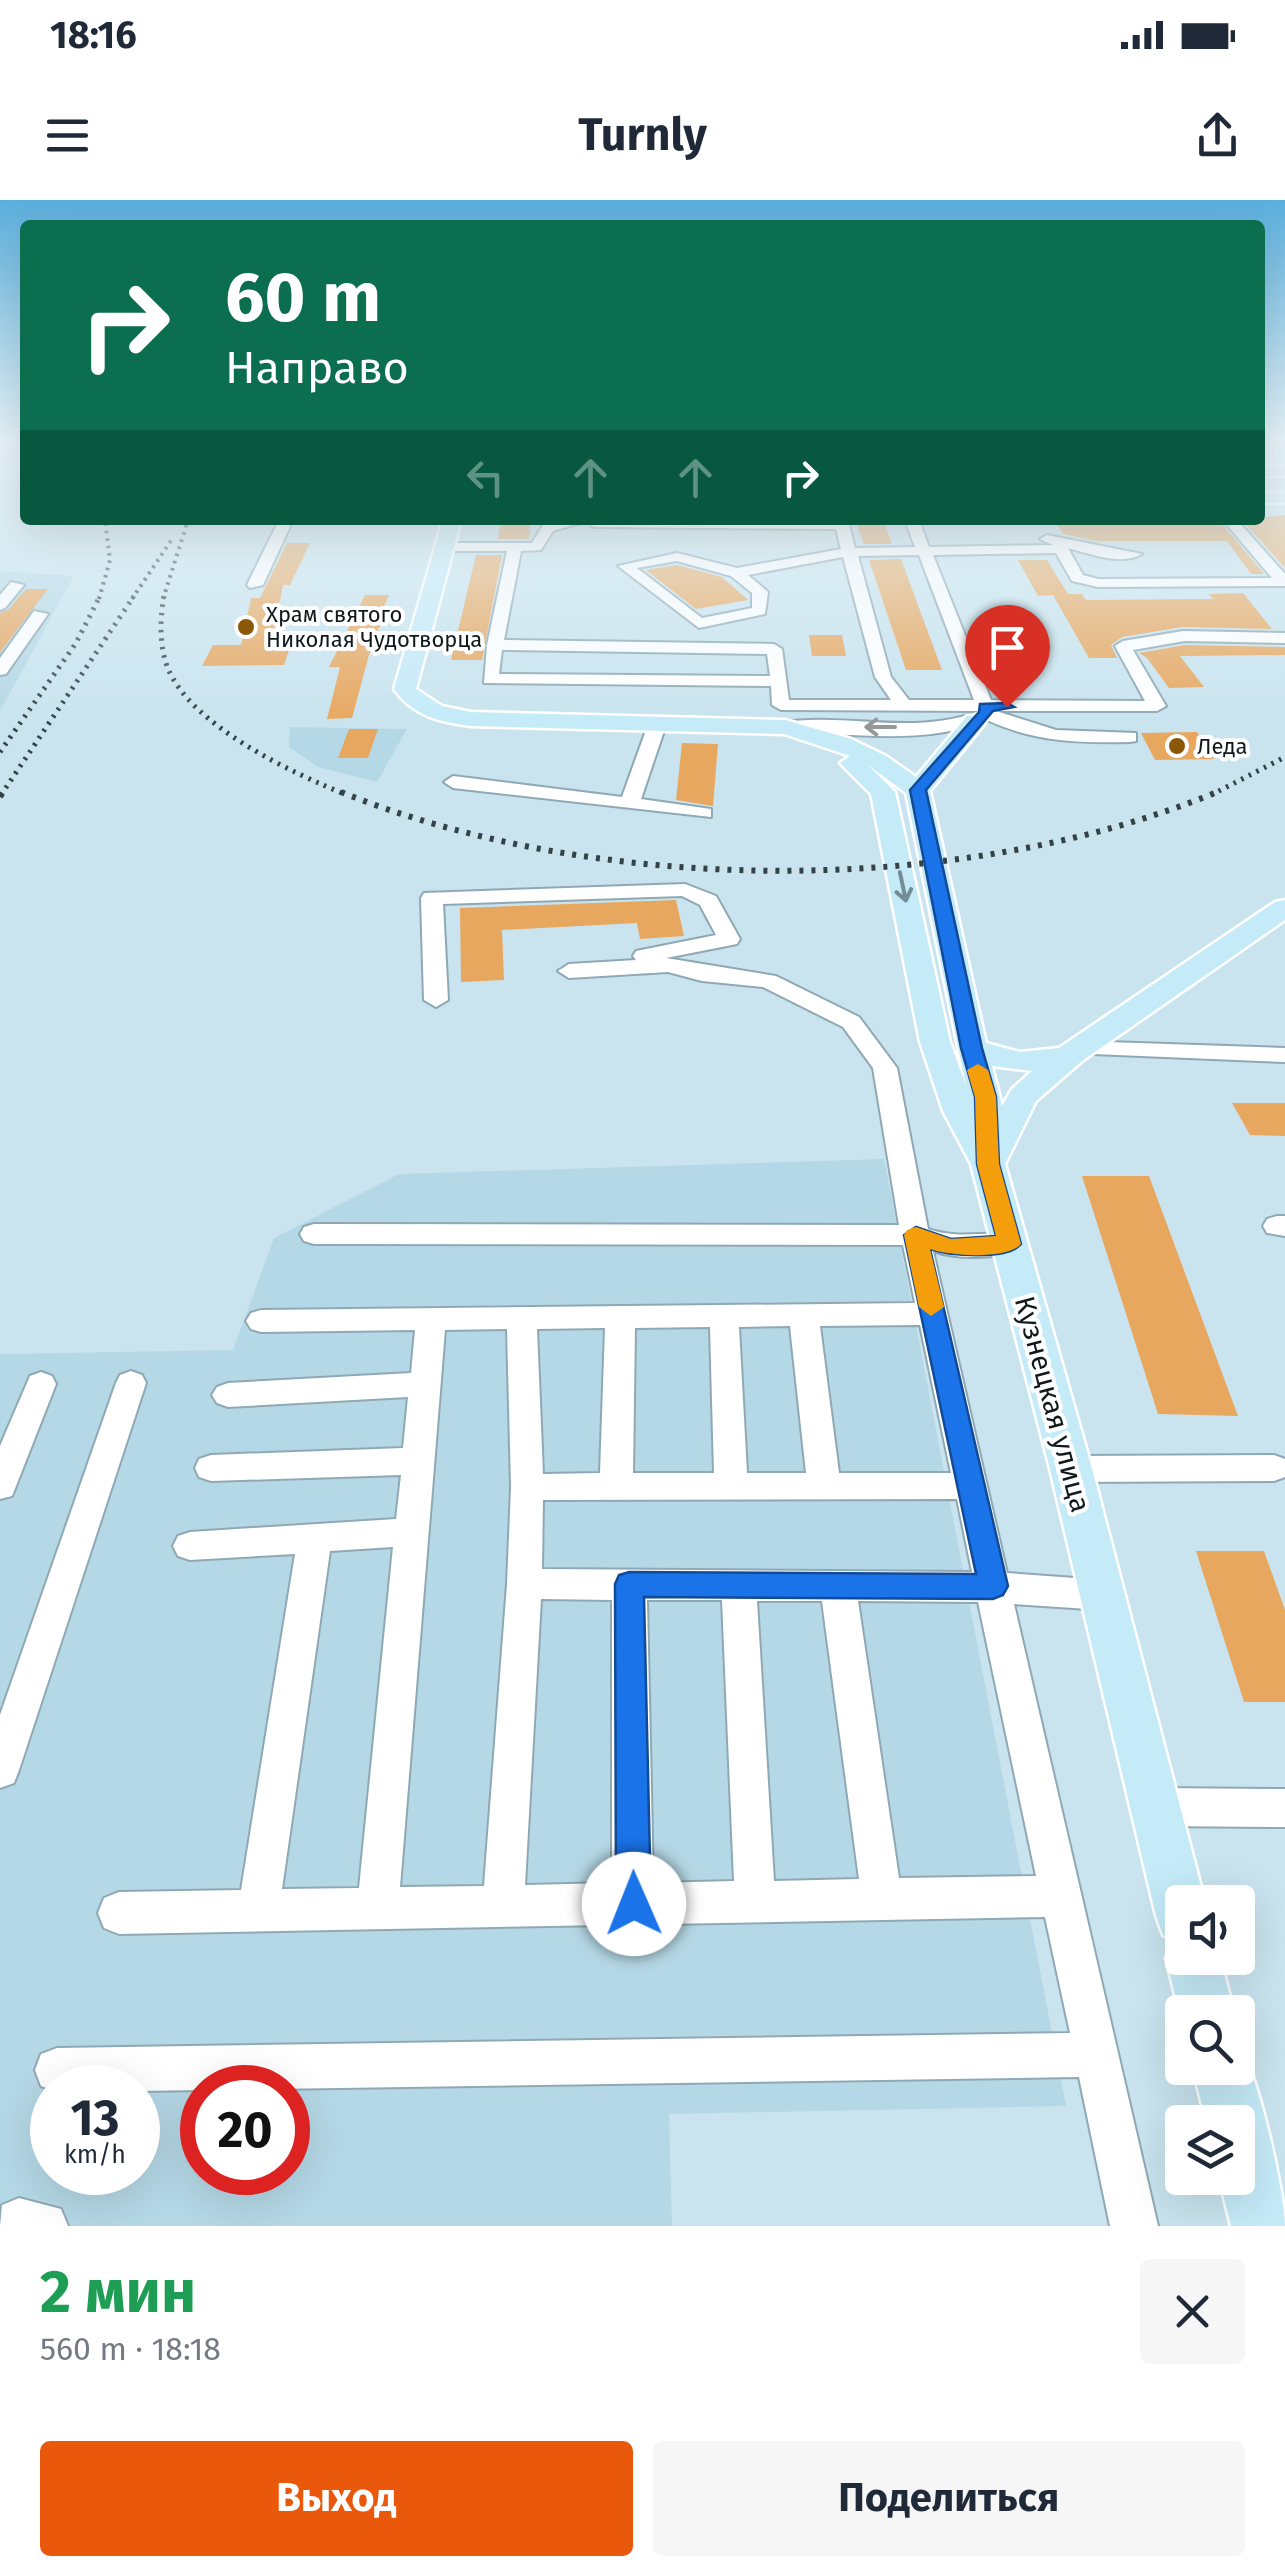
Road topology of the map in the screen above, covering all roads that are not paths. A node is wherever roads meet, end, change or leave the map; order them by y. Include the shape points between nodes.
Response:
1 (279, 536) edge
2 (447, 536) edge
3 (543, 536) edge
4 (800, 536) edge
5 (845, 536) edge
6 (918, 536) edge
7 (1046, 536) edge
8 (1244, 536) edge
9 (1048, 539) junction
10 (444, 547) junction
11 (516, 547) junction
12 (922, 548) junction
13 (849, 552) junction
14 (1135, 554) dead end
15 (807, 562) junction
16 (736, 574) junction
17 (16, 585) dead end
18 (255, 585) dead end
19 (0, 606) edge
20 (40, 614) dead end
21 (1285, 638) edge
22 (496, 645) junction
23 (0, 670) edge
24 (779, 682) junction
25 (904, 706) junction
26 (982, 714) junction
27 (658, 722) junction
28 (785, 727) junction
29 (1130, 737) dead end
30 (454, 782) dead end
31 (918, 790) junction
32 (630, 803) junction
33 (704, 812) dead end
34 (1285, 908) edge
35 (436, 1000) dead end
36 (972, 1048) junction
37 (1074, 1051) junction
38 (1285, 1056) edge
39 (988, 1164) junction
40 (314, 1234) dead end
41 (916, 1235) junction
42 (1010, 1244) junction
43 (933, 1314) junction
44 (724, 1316) junction
45 (804, 1316) junction
46 (522, 1318) junction
47 (620, 1318) junction
48 (431, 1320) junction
49 (260, 1321) dead end
50 (131, 1383) dead end
51 (41, 1384) dead end
52 (425, 1384) junction
53 (228, 1395) dead end
54 (418, 1460) junction
55 (211, 1468) dead end
56 (1274, 1468) dead end
57 (1071, 1469) junction
58 (0, 1486) edge
59 (616, 1486) junction
60 (731, 1486) junction
61 (824, 1486) junction
62 (971, 1486) junction
63 (527, 1487) junction
64 (412, 1532) junction
65 (315, 1538) junction
66 (190, 1546) dead end
67 (524, 1584) junction
68 (629, 1584) junction
69 (739, 1585) junction
70 (838, 1586) junction
71 (993, 1586) junction
72 (1102, 1595) junction
73 (0, 1770) edge
74 (1155, 1807) junction
75 (1285, 1808) edge
76 (1174, 1885) edge
77 (1062, 1896) junction
78 (882, 1900) junction
79 (755, 1902) junction
80 (634, 1904) junction
81 (503, 1906) junction
82 (378, 1908) junction
83 (258, 1911) junction
84 (120, 1913) dead end
85 (1097, 2055) junction
86 (160, 2069) edge
87 (1253, 2195) edge
88 (1134, 2226) edge
89 (1261, 2226) edge

1 - 18 street
2 - 10 main road
3 - 11 street via 536,547
4 - 15 street
5 - 13 street
6 - 12 street
7 - 9 street
8 - 12 street via 1284,582 1098,583 1078,578 1060,549 998,556
9 - 12 street via 953,540
9 - 14 street
10 - 11 street
10 - 27 main road via 405,689 417,703 459,717
11 - 22 street
12 - 13 street
12 - 26 street
13 - 15 street
13 - 25 street via 884,678
15 - 16 street
16 - 16 street via 677,557 625,566 699,623 760,611 760,592
17 - 19 street
20 - 23 street
21 - 26 street via 1183,636 1123,646 1156,706
22 - 24 street via 774,649
22 - 24 street via 490,680
24 - 25 street via 781,706
25 - 26 street
26 -> 28 street via 942,727
26 - 29 street via 1057,738
26 - 31 main road
27 - 28 main road
27 - 32 street
28 - 31 main road via 843,744
28 -> 39 main road via 828,746 883,792 935,1042 959,1111
30 - 32 street
31 - 36 main road
32 - 33 street
34 - 37 main road
35 - 41 street via 432,898 684,890 708,901 729,939 569,971 668,965 768,981 851,1022 885,1068
36 - 37 main road via 1007,1064 1038,1064
36 - 39 main road via 985,1097
37 - 38 street
37 - 39 main road via 1023,1096
39 - 42 main road, Кузнецкая улица
40 - 41 street
41 - 42 street via 950,1248
41 - 43 street
42 - 57 main road, Кузнецкая улица
43 - 45 street
43 - 62 street
44 - 45 street
44 - 47 street
44 - 60 street
45 - 61 street
46 - 47 street
46 - 48 street
46 - 63 street
47 - 59 street
48 - 49 street
48 - 52 street
50 - 73 street
51 - 58 street
52 - 53 street
52 - 54 street
54 - 55 street
54 - 64 street
56 - 57 street
57 - 72 main road, Кузнецкая улица
59 - 60 street
59 - 63 street
60 - 61 street
61 - 62 street
62 - 71 street
63 - 67 street
64 - 65 street
64 - 82 street
65 - 66 street
65 - 83 street
67 - 68 street
67 - 81 street
68 - 69 street
68 - 80 street
69 - 70 street
69 - 79 street
70 - 71 street
70 - 78 street
71 - 72 street
71 - 77 street
72 - 74 main road, Кузнецкая улица
74 - 75 street
74 - 76 main road, Кузнецкая улица
77 - 78 street
77 - 85 street
78 - 79 street
79 - 80 street
80 - 81 street
81 - 82 street
82 - 83 street
83 - 84 street
85 - 86 street
85 - 88 street
87 - 89 main road

